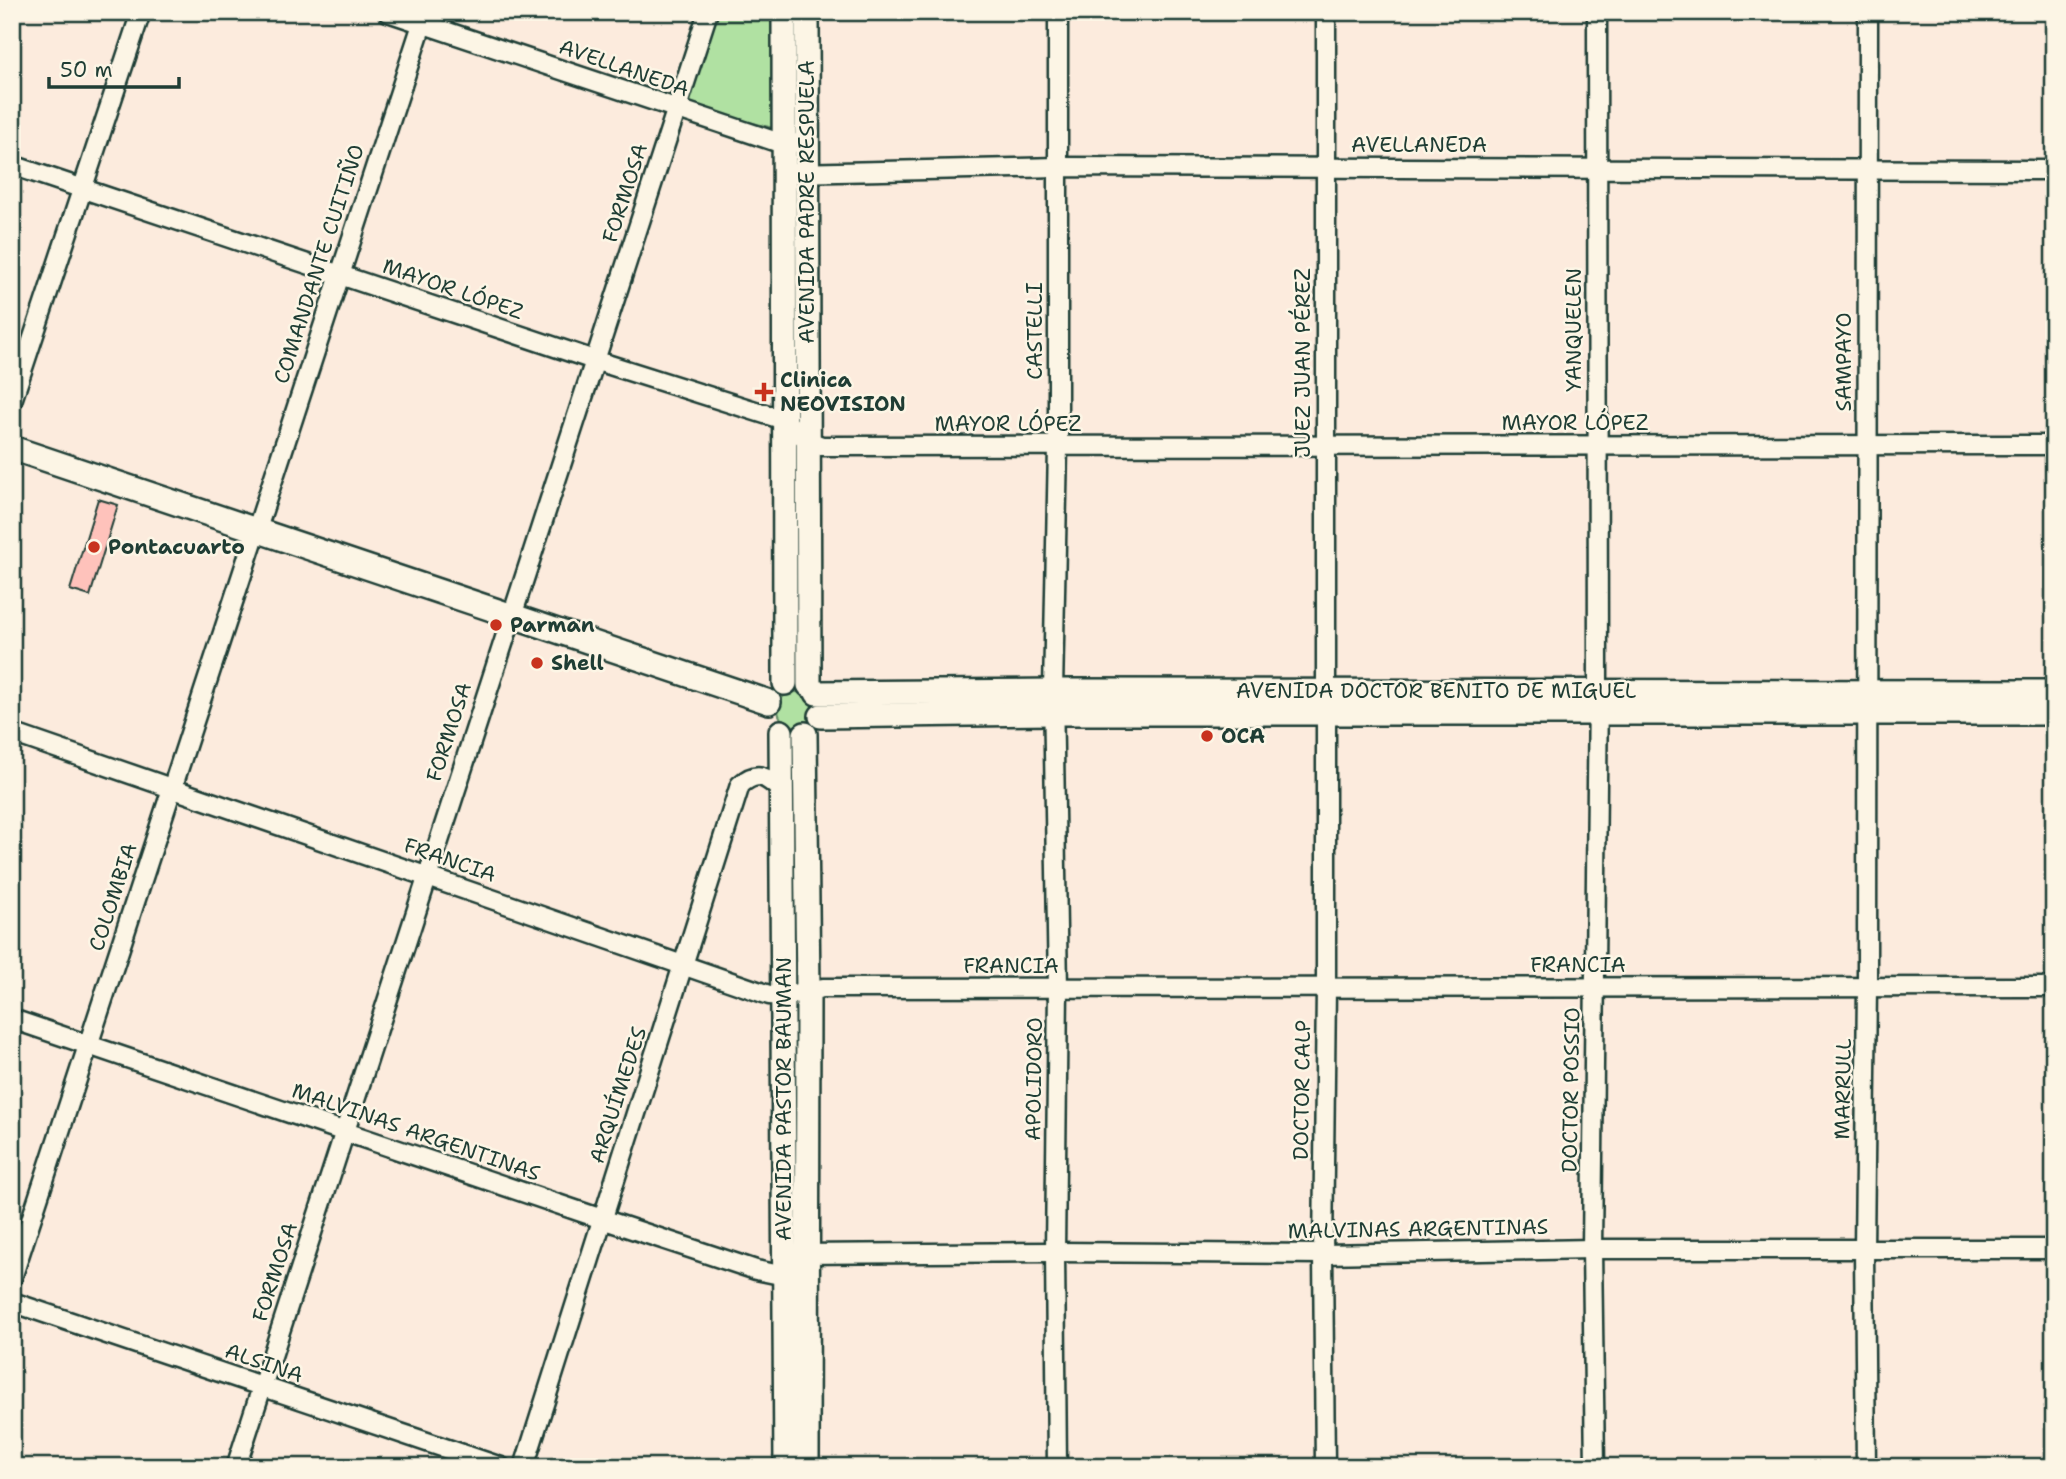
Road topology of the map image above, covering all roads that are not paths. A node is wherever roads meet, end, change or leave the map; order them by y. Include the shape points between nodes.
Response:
1 (141, 12) edge
2 (388, 12) edge
3 (708, 12) edge
4 (784, 12) edge
5 (807, 12) edge
6 (1058, 12) edge
7 (1326, 12) edge
8 (1597, 12) edge
9 (1867, 12) edge
10 (424, 18) edge
11 (676, 109) junction
12 (807, 142) junction
13 (783, 144) junction
14 (12, 165) edge
15 (1058, 167) junction
16 (1326, 167) junction
17 (1597, 168) junction
18 (1867, 169) junction
19 (2054, 170) edge
20 (807, 173) junction
21 (784, 174) junction
22 (83, 188) junction
23 (339, 274) junction
24 (594, 360) junction
25 (12, 401) edge
26 (784, 420) junction
27 (808, 441) junction
28 (2054, 445) edge
29 (1326, 446) junction
30 (1596, 446) junction
31 (1867, 446) junction
32 (1058, 447) junction
33 (12, 448) edge
34 (256, 530) junction
35 (511, 615) junction
36 (785, 683) junction
37 (1598, 691) junction
38 (2054, 692) edge
39 (816, 698) junction
40 (1866, 701) junction
41 (769, 702) junction
42 (1054, 702) junction
43 (1326, 703) junction
44 (2054, 713) edge
45 (1597, 714) junction
46 (781, 732) junction
47 (12, 733) edge
48 (806, 734) junction
49 (172, 789) junction
50 (782, 791) junction
51 (426, 876) junction
52 (683, 964) junction
53 (2054, 987) edge
54 (1326, 988) junction
55 (1595, 988) junction
56 (1867, 988) junction
57 (1058, 989) junction
58 (808, 990) junction
59 (784, 996) junction
60 (12, 1018) edge
61 (89, 1045) junction
62 (344, 1132) junction
63 (602, 1219) junction
64 (1592, 1249) junction
65 (2054, 1249) edge
66 (1864, 1250) junction
67 (784, 1252) junction
68 (1055, 1252) junction
69 (1323, 1254) junction
70 (808, 1265) junction
71 (785, 1276) junction
72 (12, 1278) edge
73 (12, 1302) edge
74 (262, 1386) junction
75 (236, 1467) edge
76 (500, 1467) edge
77 (524, 1467) edge
78 (786, 1467) edge
79 (807, 1467) edge
80 (1057, 1467) edge
81 (1325, 1467) edge
82 (1595, 1467) edge
83 (1866, 1467) edge

1 - 22 street
2 - 10 street, AVELLANEDA
3 - 11 street, FORMOSA
4 - 13 main road, AVENIDA PADRE RESPUELA
5 - 12 main road, AVENIDA PADRE RESPUELA
6 - 15 street, CASTELLI
7 - 16 street, JUEZ JUAN PÉREZ
8 - 17 street, YANQUELEN
9 - 18 street, SAMPAYO
10 - 11 street, AVELLANEDA
10 - 23 street, COMANDANTE CUITIÑO
11 - 13 street, AVELLANEDA
11 - 24 street, FORMOSA
12 - 13 street, AVELLANEDA
12 - 20 main road, AVENIDA PADRE RESPUELA
13 - 21 main road, AVENIDA PADRE RESPUELA
14 - 22 street, MAYOR LÓPEZ
15 - 16 street, AVELLANEDA
15 - 20 street, AVELLANEDA
15 - 32 street, CASTELLI
16 - 17 street, AVELLANEDA
16 - 29 street, JUEZ JUAN PÉREZ
17 - 18 street, AVELLANEDA
17 - 30 street, YANQUELEN
18 - 19 street, AVELLANEDA
18 - 31 street, SAMPAYO
20 - 21 street, AVELLANEDA
20 - 27 main road, AVENIDA PADRE RESPUELA
21 - 26 main road, AVENIDA PADRE RESPUELA
22 - 23 street, MAYOR LÓPEZ
22 - 25 street
23 - 24 street, MAYOR LÓPEZ
23 - 34 street, COMANDANTE CUITIÑO
24 - 26 street, MAYOR LÓPEZ
24 - 35 street, FORMOSA
26 - 27 street, MAYOR LÓPEZ
26 - 36 main road, AVENIDA PADRE RESPUELA
27 - 32 street, MAYOR LÓPEZ via 822,446
27 - 39 main road, AVENIDA PADRE RESPUELA
28 - 31 street, MAYOR LÓPEZ
29 - 30 street, MAYOR LÓPEZ
29 - 32 street, MAYOR LÓPEZ
29 - 43 street, JUEZ JUAN PÉREZ
30 - 31 street, MAYOR LÓPEZ
30 - 37 street, YANQUELEN
31 - 40 street, SAMPAYO
32 - 42 street, CASTELLI
33 - 34 main road
34 - 35 main road
34 - 49 street, COLOMBIA
35 - 41 main road
35 - 51 street, FORMOSA
36 - 39 main road via 802,682
36 - 41 main road
37 - 40 main road, AVENIDA DOCTOR BENITO DE MIGUEL
37 - 43 main road, AVENIDA DOCTOR BENITO DE MIGUEL
37 - 45 street, DOCTOR POSSIO
38 - 40 main road, AVENIDA DOCTOR BENITO DE MIGUEL
39 - 42 main road, AVENIDA DOCTOR BENITO DE MIGUEL
39 - 48 main road via 817,726
40 - 44 main road, AVENIDA DOCTOR BENITO DE MIGUEL
40 - 45 main road, AVENIDA DOCTOR BENITO DE MIGUEL
40 - 56 street, MARRULL
41 - 46 main road via 770,719
42 - 43 main road, AVENIDA DOCTOR BENITO DE MIGUEL
42 - 57 street, APOLIDORO
43 - 45 main road, AVENIDA DOCTOR BENITO DE MIGUEL
43 - 54 street, DOCTOR CALP
45 - 55 street, DOCTOR POSSIO
46 - 48 main road
46 - 50 main road, AVENIDA PASTOR BAUMAN
47 - 49 street, FRANCIA
48 - 58 main road, AVENIDA PASTOR BAUMAN
49 - 51 street, FRANCIA
49 - 61 street, COLOMBIA
50 - 52 street, ARQUÍMEDES via 759,775 740,785
50 - 59 main road, AVENIDA PASTOR BAUMAN
51 - 52 street, FRANCIA
51 - 62 street, FORMOSA
52 - 59 street, FRANCIA via 769,995
52 - 63 street, ARQUÍMEDES
53 - 56 street, FRANCIA
54 - 55 street, FRANCIA
54 - 57 street, FRANCIA
54 - 69 street, DOCTOR CALP
55 - 56 street, FRANCIA
55 - 64 street, DOCTOR POSSIO
56 - 66 street, MARRULL
57 - 58 street, FRANCIA
57 - 68 street, APOLIDORO
58 - 59 street, FRANCIA
58 - 70 main road, AVENIDA PASTOR BAUMAN
59 - 67 main road, AVENIDA PASTOR BAUMAN
60 - 61 street, MALVINAS ARGENTINAS
61 - 62 street, MALVINAS ARGENTINAS
61 - 72 street, COLOMBIA
62 - 63 street, MALVINAS ARGENTINAS
62 - 74 street, FORMOSA
63 - 71 street, MALVINAS ARGENTINAS
63 - 77 street, ARQUÍMEDES
64 - 66 street, MALVINAS ARGENTINAS
64 - 69 street, MALVINAS ARGENTINAS
64 - 82 street, DOCTOR POSSIO
65 - 66 street, MALVINAS ARGENTINAS
66 - 83 street, MARRULL
67 - 70 street, MALVINAS ARGENTINAS
67 - 71 main road, AVENIDA PASTOR BAUMAN
68 - 69 street, MALVINAS ARGENTINAS
68 - 70 street, MALVINAS ARGENTINAS
68 - 80 street, APOLIDORO
69 - 81 street, DOCTOR CALP
70 - 71 street, MALVINAS ARGENTINAS
70 - 79 main road, AVENIDA PASTOR BAUMAN
71 - 78 main road, AVENIDA PASTOR BAUMAN
73 - 74 street, ALSINA
74 - 75 street, FORMOSA
74 - 76 street, ALSINA

